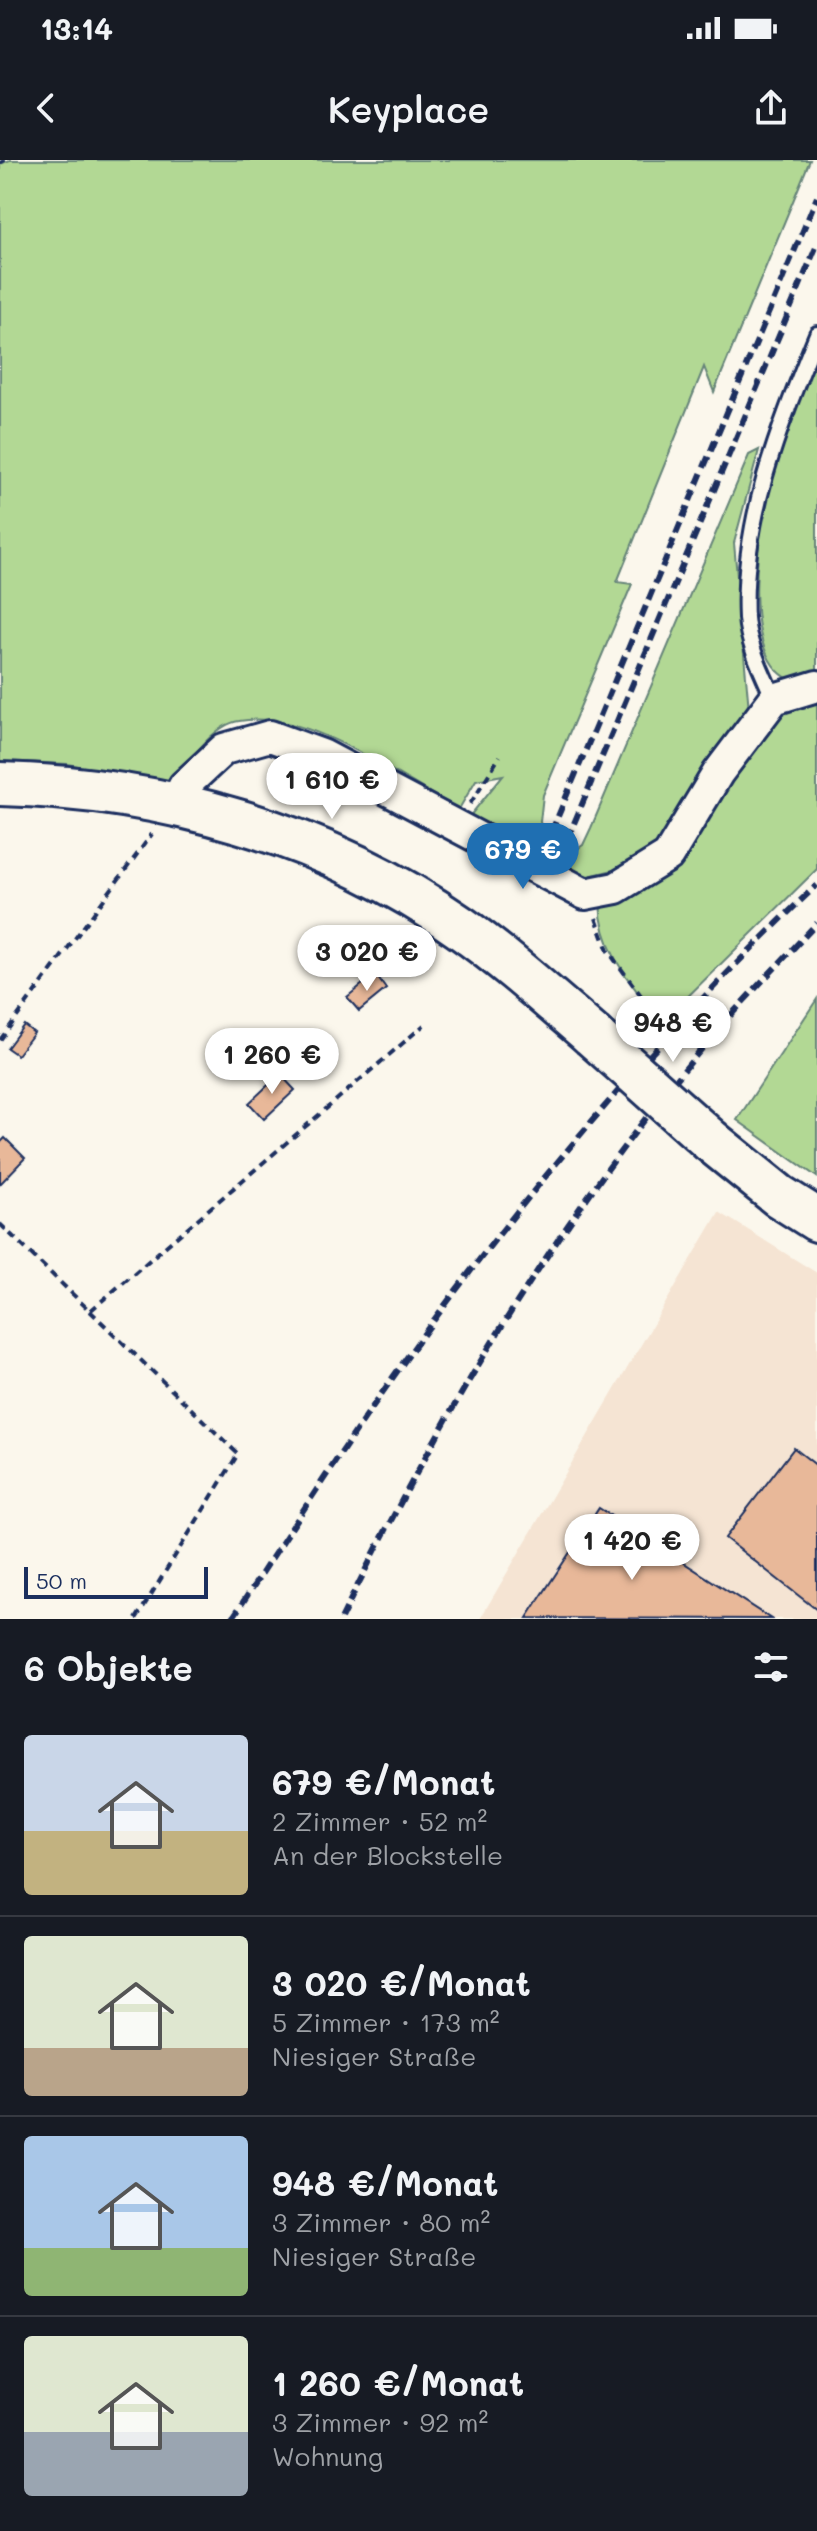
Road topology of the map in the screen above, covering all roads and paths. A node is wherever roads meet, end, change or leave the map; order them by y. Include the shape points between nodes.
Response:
1 (5, 160) edge
2 (0, 163) edge
3 (817, 334) edge
4 (817, 686) edge
5 (774, 699) junction
6 (500, 756) dead end
7 (0, 784) edge
8 (175, 804) junction
9 (452, 824) junction
10 (585, 894) junction
11 (648, 1005) dead end
12 (424, 1025) dead end
13 (0, 1040) edge
14 (817, 1220) edge
15 (0, 1224) edge
16 (90, 1311) junction
17 (136, 1619) edge

1 - 2 path
3 - 5 lane via 766,468 748,560 746,620
4 - 5 street
5 - 10 street via 718,773 668,856 616,888
6 - 9 path
7 - 8 main road via 80,788
8 - 9 street via 184,786 224,749 270,736 322,755
8 - 13 path
8 - 14 main road, bridge via 259,826 410,896 507,962 711,1141
9 - 10 street
10 - 11 path via 608,951
12 - 16 path
15 - 16 path
16 - 17 path via 238,1454

